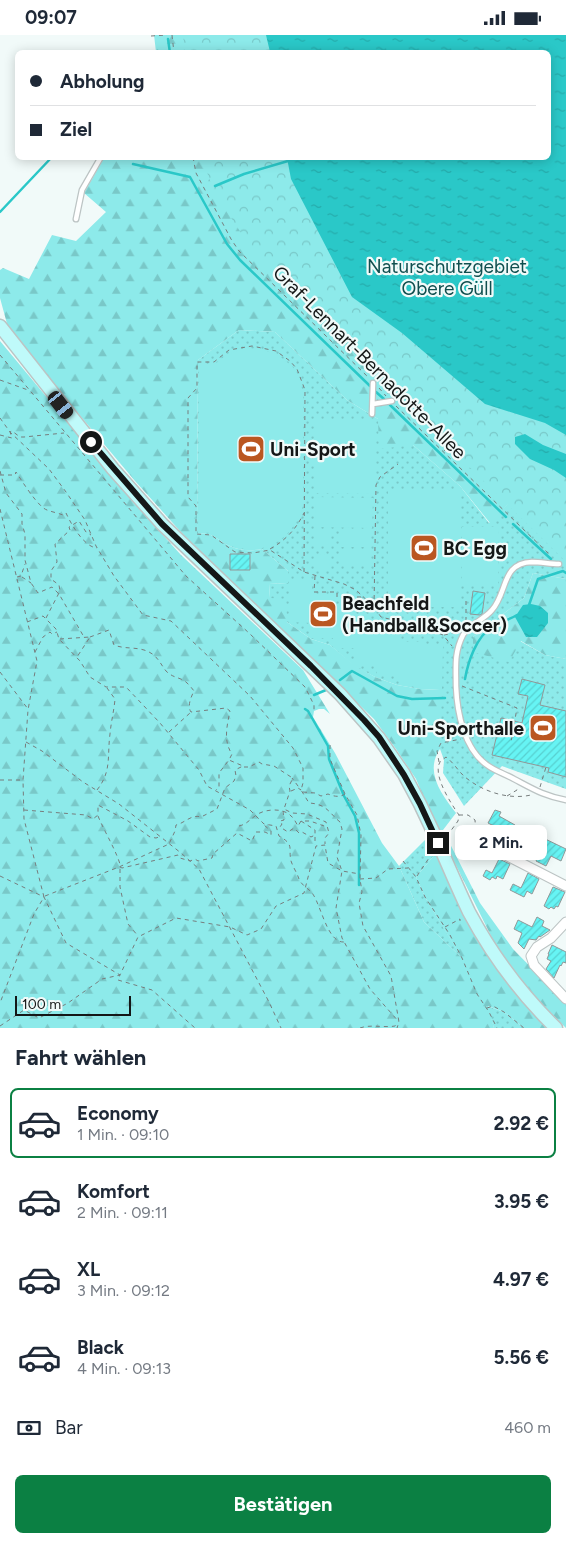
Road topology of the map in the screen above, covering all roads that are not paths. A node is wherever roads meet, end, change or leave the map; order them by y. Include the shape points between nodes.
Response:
1 (99, 160) edge
2 (76, 219) dead end
3 (0, 326) edge
4 (373, 383) road end
5 (392, 401) road end
6 (373, 404) junction
7 (372, 414) dead end
8 (559, 564) road end
9 (566, 801) edge
10 (486, 845) road end
11 (566, 886) edge
12 (566, 922) edge
13 (566, 999) edge
14 (556, 1028) edge

1 - 2 lane via 82,190
3 - 14 main road via 108,462 162,524 340,694 379,737 420,804 486,942 526,996
4 - 6 lane
5 - 6 lane
6 - 7 lane
8 - 9 lane via 533,562 513,568 492,610 466,630 456,651 456,684 458,714 478,757 538,793
10 - 11 street
12 - 13 street via 530,956 534,965

